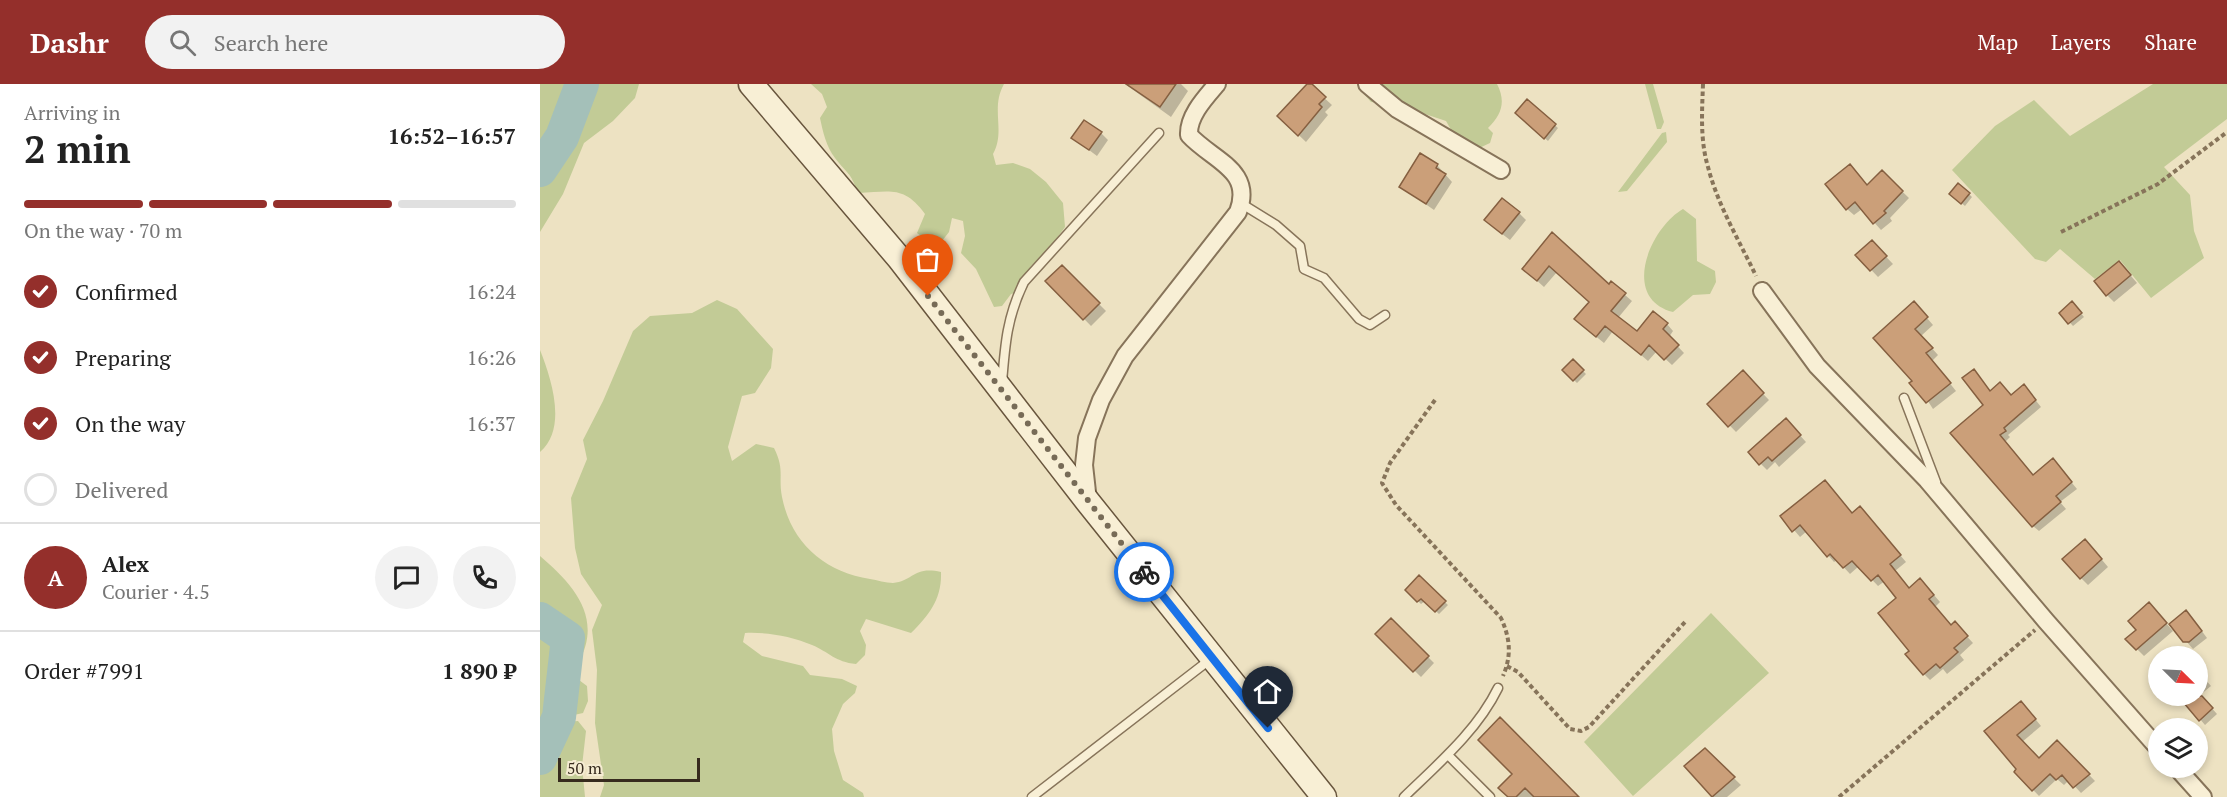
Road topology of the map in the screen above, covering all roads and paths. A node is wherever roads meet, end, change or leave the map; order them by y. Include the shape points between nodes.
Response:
1 (751, 84) edge
2 (1217, 84) edge
3 (1367, 84) edge
4 (1703, 84) edge
5 (2227, 132) edge
6 (1159, 133) dead end
7 (1501, 170) dead end
8 (1242, 204) junction
9 (2061, 232) dead end
10 (1762, 291) joint
11 (1385, 315) dead end
12 (1001, 388) junction
13 (1904, 398) dead end
14 (1436, 400) dead end
15 (1942, 498) junction
16 (1088, 502) junction
17 (2046, 621) junction
18 (1685, 622) dead end
19 (1213, 658) junction
20 (1507, 666) junction
21 (1498, 688) joint
22 (2148, 737) edge
23 (1448, 755) junction
24 (2186, 778) edge
25 (1032, 797) edge
26 (1324, 797) edge
27 (1404, 797) edge
28 (1490, 797) edge
29 (1839, 797) edge
30 (2202, 797) edge

1 - 12 street via 899,258
2 - 8 street via 1200,105 1188,127 1189,135 1229,167 1240,181
3 - 7 street via 1397,108
4 - 10 path via 1701,127 1707,166 1729,224
5 - 9 path via 2158,184
6 - 12 lane via 1024,282 1011,308 1006,330
8 - 11 lane via 1300,246 1304,269 1324,278 1359,319 1370,325
8 - 16 street via 1125,356 1105,394 1087,438 1084,465
10 - 15 street via 1816,366
12 - 16 street
13 - 15 lane
14 - 20 path via 1390,463 1382,483 1396,505 1501,618 1509,636
15 - 17 street
16 - 19 street
17 - 22 street
17 - 29 path
18 - 20 path via 1589,727 1581,731 1570,729 1518,672
19 - 25 lane
19 - 26 street
20 - 21 path
21 - 23 lane via 1490,706
23 - 27 lane
23 - 28 lane
24 - 30 street

